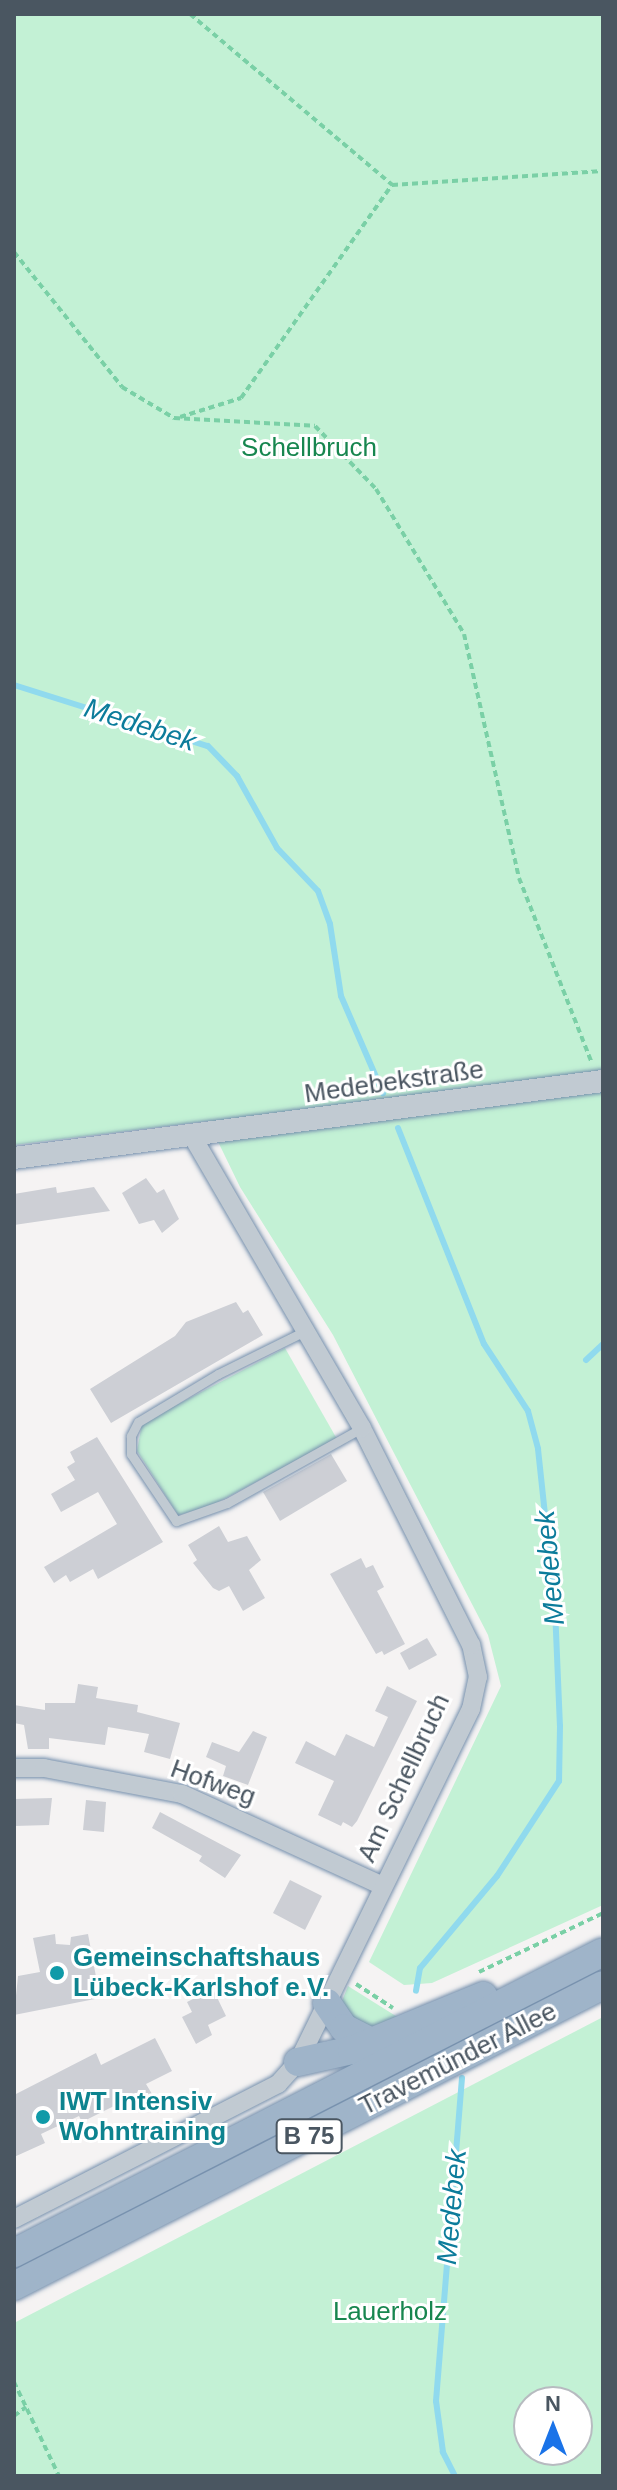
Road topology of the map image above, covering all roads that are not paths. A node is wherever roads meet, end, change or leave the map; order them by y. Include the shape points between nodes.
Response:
1 (601, 1082) edge
2 (192, 1136) junction
3 (14, 1158) edge
4 (305, 1331) junction
5 (362, 1428) junction
6 (14, 1768) edge
7 (383, 1886) junction
8 (603, 1952) edge
9 (603, 1985) edge
10 (327, 2003) junction
11 (369, 2041) junction
12 (298, 2062) junction
13 (14, 2219) edge
14 (14, 2253) edge
15 (14, 2286) edge

1 - 2 street, Medebekstraße
2 - 3 street
2 - 4 street, Am Schellbruch
4 - 5 street, Am Schellbruch
4 - 5 lane via 138,1422 131,1454 176,1521 227,1503
5 - 7 street, Am Schellbruch via 471,1645 478,1677 471,1709
6 - 7 street, Hofweg via 44,1768 182,1794
7 - 10 street, Am Schellbruch
8 - 11 highway
8 - 14 highway, Travemünder Allee / B 75
9 - 15 highway, Travemünder Allee / B 75
10 - 11 highway via 344,2028
10 - 12 street, Am Schellbruch
11 - 12 highway
12 - 13 street via 278,2084

